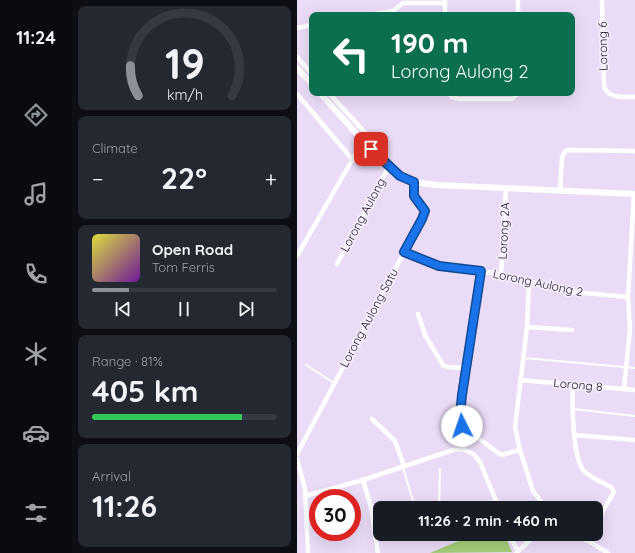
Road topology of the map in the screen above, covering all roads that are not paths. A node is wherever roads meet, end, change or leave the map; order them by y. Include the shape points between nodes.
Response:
1 (518, 0) edge
2 (602, 0) edge
3 (445, 1) edge
4 (387, 12) edge
5 (445, 12) edge
6 (518, 12) edge
7 (309, 26) edge
8 (297, 28) edge
9 (297, 57) edge
10 (297, 68) edge
11 (309, 71) edge
12 (309, 81) edge
13 (297, 94) edge
14 (323, 96) edge
15 (332, 96) edge
16 (451, 96) edge
17 (515, 96) edge
18 (635, 97) edge
19 (363, 141) junction
20 (635, 151) edge
21 (379, 156) junction
22 (352, 159) junction
23 (389, 166) junction
24 (414, 182) junction
25 (506, 187) junction
26 (560, 190) junction
27 (635, 194) edge
28 (404, 252) junction
29 (297, 256) edge
30 (337, 264) dead end
31 (481, 271) junction
32 (501, 275) junction
33 (529, 283) junction
34 (628, 297) junction
35 (418, 314) dead end
36 (527, 327) junction
37 (632, 329) edge
38 (572, 330) dead end
39 (523, 358) junction
40 (306, 365) dead end
41 (466, 368) junction
42 (627, 368) junction
43 (635, 368) edge
44 (520, 380) junction
45 (334, 383) junction
46 (573, 385) junction
47 (624, 389) junction
48 (635, 390) edge
49 (572, 409) junction
50 (635, 416) edge
51 (372, 419) dead end
52 (471, 433) junction
53 (574, 434) junction
54 (635, 440) edge
55 (463, 449) junction
56 (520, 450) junction
57 (297, 454) edge
58 (297, 459) edge
59 (403, 466) junction
60 (439, 469) dead end
61 (363, 480) junction
62 (305, 496) junction
63 (413, 501) edge
64 (439, 501) edge
65 (496, 501) edge
66 (541, 501) edge
67 (371, 507) joint
68 (603, 511) edge
69 (512, 541) edge
70 (529, 541) edge
71 (588, 541) edge
72 (517, 552) edge
73 (308, 553) edge
74 (378, 553) edge
75 (608, 553) edge

1 - 6 street
2 - 18 street, Lorong 6 via 606,93
3 - 4 street via 403,3 393,11
3 - 5 street
7 - 8 street
9 - 11 street
10 - 12 street
13 - 22 street
14 - 19 street
15 - 21 street via 370,138 377,147
16 - 17 street via 459,99 511,99
19 - 21 street
19 - 22 street
20 - 26 street via 566,150 562,156
21 - 23 street
22 - 29 street
23 - 24 street via 400,176
23 - 30 street, Lorong Aulong
24 - 25 street
24 - 28 street, Lorong Aulong Satu via 414,196 423,208 424,215
25 - 26 street
25 - 32 street, Lorong 2A
26 - 27 street
27 - 34 street
28 - 31 street, Lorong Aulong 2 via 439,266
28 - 45 street, Lorong Aulong Satu
31 - 32 street, Lorong Aulong 2
31 - 41 street
32 - 33 street, Lorong Aulong 2
33 - 34 street, Lorong Aulong 2 via 573,292
33 - 36 street
34 - 37 street
35 - 41 street via 425,335 443,365
36 - 38 street
36 - 39 street
37 - 42 street
39 - 42 lane
39 - 44 street
40 - 45 lane
41 - 52 street via 460,415 462,426
42 - 43 lane
42 - 47 street
44 - 46 street, Lorong 8
44 - 56 street via 515,420
45 - 57 street, Lorong Aulong Satu
46 - 47 street, Lorong 8
46 - 49 street
47 - 48 street, Lorong 8
49 - 50 lane
49 - 53 street
51 - 59 street via 395,441
52 - 55 street
52 - 56 street via 501,455
53 - 54 street
53 - 68 street via 583,469 614,492
55 - 59 street
55 - 65 street via 481,462
56 - 66 street via 533,491
58 - 62 street via 304,481
59 - 61 street
59 - 63 lane
60 - 64 lane
61 - 62 street
61 - 67 street
62 - 73 street
67 - 74 street
69 - 72 street
70 - 72 street
71 - 75 street

